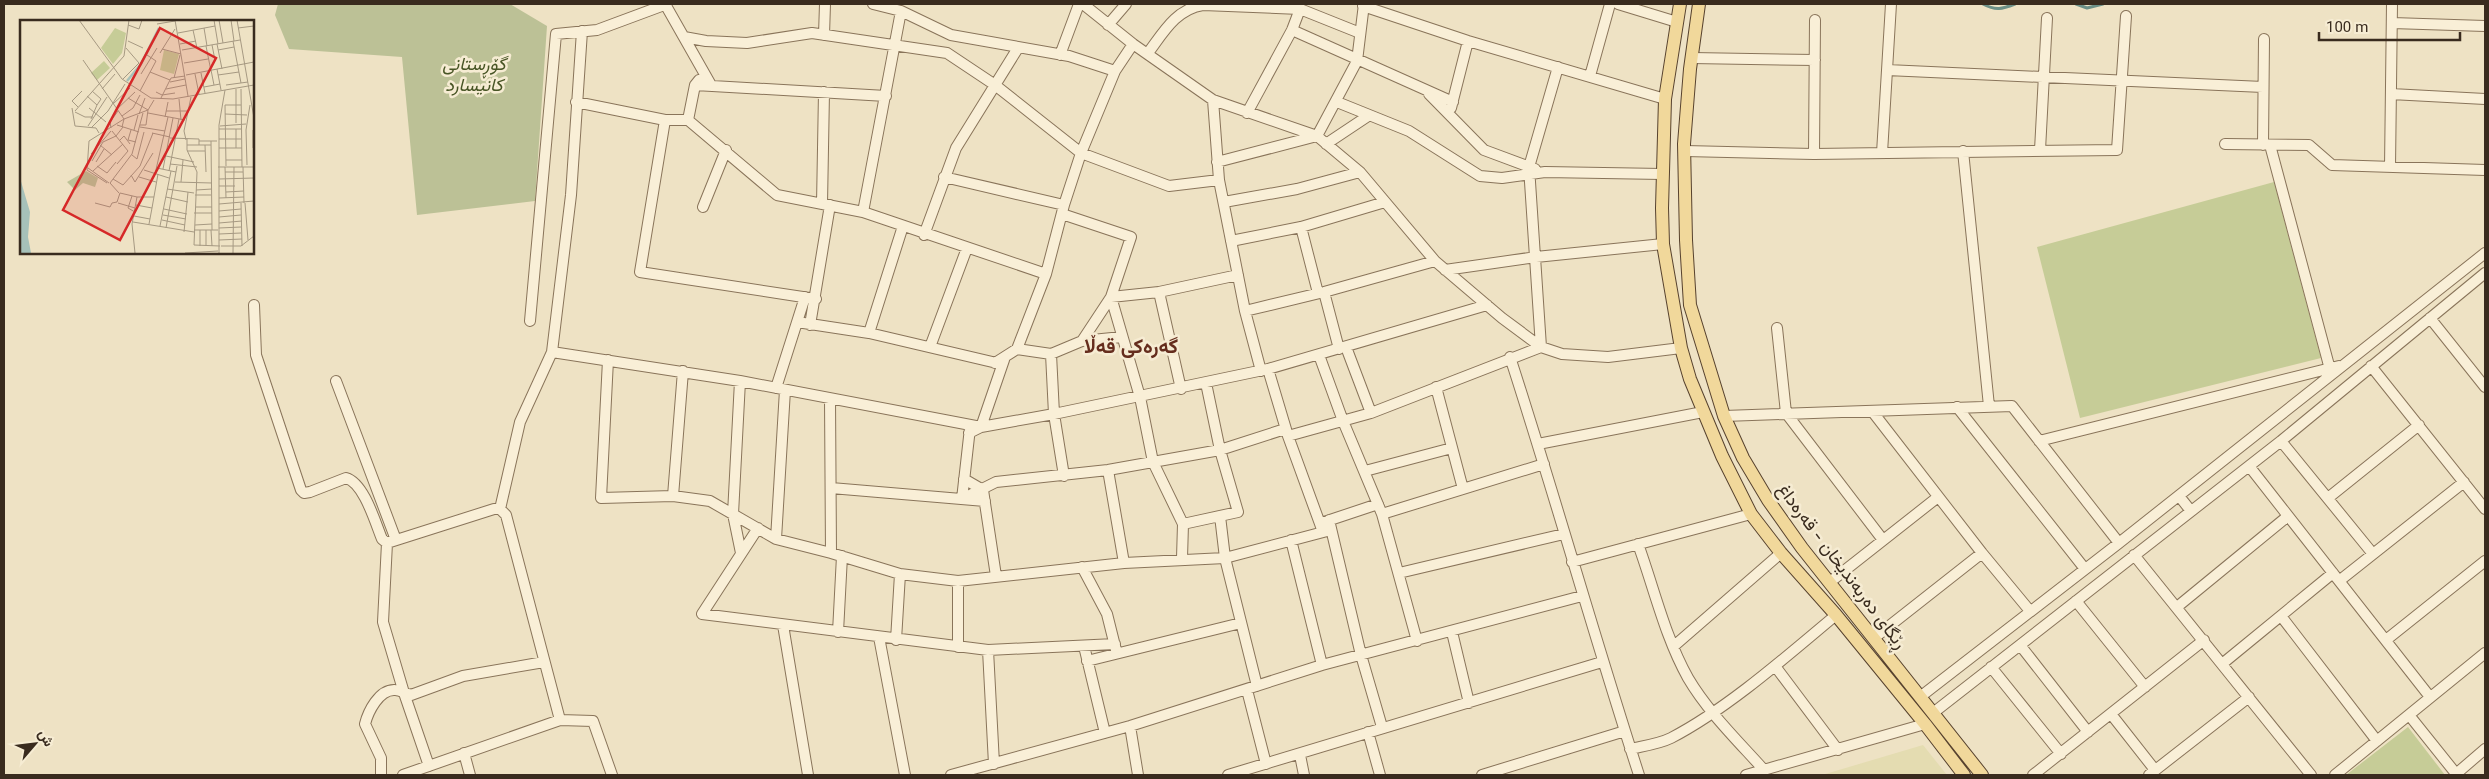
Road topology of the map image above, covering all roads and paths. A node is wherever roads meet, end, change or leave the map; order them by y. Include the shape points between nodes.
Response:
1 (666, 4) edge
2 (825, 4) edge
3 (873, 4) edge
4 (1081, 4) edge
5 (1126, 4) edge
6 (1203, 4) edge
7 (1610, 4) edge
8 (1618, 4) edge
9 (1680, 4) edge
10 (1699, 4) edge
11 (1891, 4) edge
12 (2392, 4) edge
13 (1363, 5) edge
14 (1297, 6) edge
15 (901, 11) junction
16 (2126, 16) dead end
17 (2047, 18) dead end
18 (1815, 20) dead end
19 (1677, 22) junction
20 (2392, 23) junction
21 (1108, 25) junction
22 (2485, 26) edge
23 (1292, 30) junction
24 (582, 31) junction
25 (1360, 33) junction
26 (824, 35) junction
27 (951, 35) junction
28 (684, 37) junction
29 (1675, 37) junction
30 (2264, 39) dead end
31 (1468, 41) junction
32 (1133, 44) junction
33 (1693, 44) junction
34 (896, 46) junction
35 (1018, 48) junction
36 (947, 53) junction
37 (1060, 54) junction
38 (1148, 54) junction
39 (1815, 60) junction
40 (1357, 61) junction
41 (1691, 64) junction
42 (1558, 66) junction
43 (1670, 66) junction
44 (1887, 70) junction
45 (1116, 71) junction
46 (705, 74) junction
47 (1590, 76) junction
48 (2044, 76) junction
49 (2121, 81) junction
50 (695, 85) junction
51 (712, 85) junction
52 (995, 85) junction
53 (2263, 87) junction
54 (1425, 90) junction
55 (824, 92) junction
56 (2391, 94) junction
57 (886, 96) junction
58 (1664, 99) junction
59 (2485, 99) edge
60 (1213, 100) junction
61 (576, 102) junction
62 (1337, 102) junction
63 (1453, 102) junction
64 (1247, 113) junction
65 (1449, 114) junction
66 (1368, 116) junction
67 (665, 120) junction
68 (688, 120) junction
69 (1317, 136) junction
70 (1326, 144) junction
71 (2225, 144) dead end
72 (2266, 145) junction
73 (726, 150) junction
74 (2040, 150) junction
75 (1963, 151) junction
76 (1685, 152) junction
77 (1082, 153) junction
78 (1882, 153) junction
79 (1814, 154) junction
80 (1217, 162) junction
81 (2390, 167) junction
82 (2485, 170) edge
83 (1530, 171) junction
84 (1360, 172) junction
85 (1662, 174) junction
86 (944, 177) junction
87 (1219, 180) junction
88 (1224, 202) junction
89 (1385, 202) junction
90 (826, 205) junction
91 (703, 207) dead end
92 (1063, 209) junction
93 (863, 212) junction
94 (904, 226) junction
95 (1301, 227) junction
96 (924, 234) junction
97 (1231, 241) junction
98 (1663, 244) junction
99 (967, 248) junction
100 (2485, 253) edge
101 (1536, 257) junction
102 (1435, 261) junction
103 (1445, 270) junction
104 (1046, 274) junction
105 (2485, 274) edge
106 (1238, 275) junction
107 (1159, 292) junction
108 (1321, 293) junction
109 (1112, 296) junction
110 (810, 298) junction
111 (254, 305) dead end
112 (1487, 305) junction
113 (1245, 310) junction
114 (2430, 318) junction
115 (530, 321) dead end
116 (798, 322) junction
117 (810, 325) junction
118 (1778, 328) dead end
119 (869, 333) junction
120 (1122, 337) junction
121 (1082, 341) junction
122 (930, 347) junction
123 (1541, 347) junction
124 (1343, 348) junction
125 (1681, 348) junction
126 (1017, 349) junction
127 (552, 352) junction
128 (1051, 354) junction
129 (1319, 355) junction
130 (1510, 357) junction
131 (608, 360) junction
132 (1001, 361) junction
133 (2371, 366) junction
134 (1264, 370) junction
135 (683, 372) junction
136 (2330, 372) junction
137 (336, 381) dead end
138 (740, 381) junction
139 (2484, 382) edge
140 (1206, 383) junction
141 (1436, 387) junction
142 (1181, 388) junction
143 (781, 389) junction
144 (1140, 397) junction
145 (830, 399) junction
146 (1989, 406) junction
147 (1957, 407) junction
148 (1872, 411) junction
149 (1703, 412) junction
150 (1371, 413) junction
151 (1786, 413) junction
152 (1054, 414) junction
153 (1724, 416) junction
154 (1343, 421) junction
155 (2419, 425) junction
156 (981, 426) junction
157 (969, 430) junction
158 (1286, 433) junction
159 (2039, 441) junction
160 (2281, 441) junction
161 (1538, 444) junction
162 (1452, 448) junction
163 (1220, 450) junction
164 (1153, 462) junction
165 (1544, 464) junction
166 (2249, 466) junction
167 (1108, 470) junction
168 (1365, 471) junction
169 (1064, 476) junction
170 (964, 479) junction
171 (2464, 482) junction
172 (831, 488) junction
173 (1463, 489) junction
174 (983, 490) junction
175 (673, 496) junction
176 (2179, 496) junction
177 (1938, 497) junction
178 (2328, 498) junction
179 (962, 499) junction
180 (985, 501) junction
181 (500, 509) junction
182 (1380, 509) junction
183 (2485, 509) edge
184 (2192, 511) junction
185 (733, 514) junction
186 (1751, 514) junction
187 (1220, 516) junction
188 (2288, 516) junction
189 (1183, 524) junction
190 (758, 528) junction
191 (1323, 528) junction
192 (1564, 534) junction
193 (776, 539) junction
194 (1291, 540) junction
195 (1883, 540) junction
196 (392, 541) junction
197 (2120, 543) junction
198 (1638, 544) junction
199 (1802, 548) junction
200 (741, 553) junction
201 (1982, 553) junction
202 (837, 554) junction
203 (2373, 554) junction
204 (2134, 555) junction
205 (1784, 556) junction
206 (1182, 558) junction
207 (1225, 558) junction
208 (2485, 561) edge
209 (1572, 562) junction
210 (1124, 563) junction
211 (1082, 567) junction
212 (2085, 569) junction
213 (1400, 573) junction
214 (900, 574) junction
215 (996, 576) junction
216 (2336, 577) junction
217 (958, 581) junction
218 (1830, 582) junction
219 (1582, 596) junction
220 (2076, 600) junction
221 (2177, 606) junction
222 (2030, 611) junction
223 (1836, 615) junction
224 (2281, 616) junction
225 (1240, 623) junction
226 (783, 625) junction
227 (838, 632) junction
228 (1452, 632) junction
229 (879, 637) junction
230 (1874, 638) junction
231 (896, 640) junction
232 (2204, 640) junction
233 (2386, 640) junction
234 (1416, 641) junction
235 (1115, 644) junction
236 (2020, 644) junction
237 (1102, 645) junction
238 (1084, 646) junction
239 (1674, 646) junction
240 (958, 647) junction
241 (988, 650) junction
242 (2485, 653) edge
243 (1361, 655) junction
244 (1087, 661) junction
245 (544, 662) junction
246 (1602, 662) junction
247 (2222, 664) junction
248 (1322, 666) junction
249 (1775, 666) junction
250 (1991, 667) junction
251 (2145, 687) junction
252 (1252, 688) junction
253 (404, 693) junction
254 (1920, 696) junction
255 (2249, 697) junction
256 (2430, 697) junction
257 (1470, 703) junction
258 (1713, 712) junction
259 (1933, 713) junction
260 (2111, 714) junction
261 (2409, 715) junction
262 (560, 720) junction
263 (1925, 724) junction
264 (1130, 726) junction
265 (1382, 727) junction
266 (1625, 731) junction
267 (1368, 732) junction
268 (2088, 732) junction
269 (1105, 733) junction
270 (2377, 741) junction
271 (1630, 749) junction
272 (2485, 749) edge
273 (1838, 750) junction
274 (464, 753) junction
275 (2061, 754) junction
276 (1300, 755) junction
277 (994, 764) junction
278 (1266, 764) junction
279 (429, 766) junction
280 (1764, 770) junction
281 (976, 772) edge
282 (1499, 773) edge
283 (2152, 773) edge
284 (2456, 774) edge
285 (381, 775) edge
286 (403, 775) edge
287 (470, 775) edge
288 (612, 775) edge
289 (808, 775) edge
290 (905, 775) edge
291 (951, 775) edge
292 (1138, 775) edge
293 (1228, 775) edge
294 (1304, 775) edge
295 (1380, 775) edge
296 (1482, 775) edge
297 (1639, 775) edge
298 (1746, 775) edge
299 (1964, 775) edge
300 (1982, 775) edge
301 (2033, 775) edge
302 (2311, 775) edge
303 (2335, 775) edge

1 - 24 street via 597,30
1 - 28 street
2 - 26 street
3 - 15 street
4 - 21 street
4 - 37 street
5 - 21 street
6 - 14 street
6 - 38 street via 1188,8 1175,18
7 - 47 street
8 - 19 street
9 - 19 main road
10 - 33 main road, ڕێگای دەربەندیخان - قەرەداغ
11 - 44 street
12 - 20 street
13 - 25 street
13 - 31 street
14 - 23 street
14 - 25 street
15 - 27 street
15 - 34 street
16 - 49 street
17 - 48 street
18 - 39 street
19 - 29 main road
20 - 22 street
20 - 56 street
21 - 32 street
23 - 40 street
23 - 64 street
24 - 61 street
24 - 115 street via 556,34
25 - 40 street
26 - 28 street via 812,33 747,43
26 - 34 street
27 - 35 street
27 - 36 street
28 - 46 street
29 - 33 main road via 1682,47
29 - 43 main road
30 - 53 street
31 - 42 street
31 - 63 street
32 - 38 street
32 - 45 street
33 - 41 main road, ڕێگای دەربەندیخان - قەرەداغ
34 - 36 street
34 - 57 street
35 - 37 street
35 - 52 street
36 - 52 street
37 - 45 street
38 - 60 street
39 - 41 street
39 - 79 street
40 - 54 street
40 - 62 street
41 - 43 main road
41 - 76 main road, ڕێگای دەربەندیخان - قەرەداغ
42 - 47 street
42 - 83 street
43 - 58 main road
44 - 48 street
44 - 78 street
45 - 77 street
46 - 50 street
46 - 51 street
47 - 58 street
48 - 49 street
48 - 74 street
49 - 53 street
49 - 74 street via 2117,150
50 - 51 street
50 - 68 street
51 - 55 street
52 - 77 street
52 - 86 street via 956,148
53 - 72 street
54 - 63 street
54 - 65 street
55 - 57 street
55 - 90 street
56 - 59 street
56 - 81 street
57 - 93 street
58 - 85 main road
60 - 64 street
60 - 80 street
61 - 67 street
61 - 127 street via 572,195
62 - 66 street
62 - 69 street
63 - 65 street
64 - 69 street
65 - 83 street via 1487,152
66 - 70 street
66 - 83 street via 1409,131 1480,176 1495,178
67 - 68 street
67 - 110 street via 640,272
68 - 73 street
69 - 70 street
69 - 80 street
70 - 84 street
71 - 72 street
72 - 81 street via 2310,145 2332,165
72 - 136 street
73 - 90 street via 777,195
73 - 91 street
74 - 75 street
75 - 78 street
75 - 146 street
76 - 79 street
76 - 153 main road, ڕێگای دەربەندیخان - قەرەداغ via 1690,304
77 - 87 street via 1169,186
77 - 92 street
78 - 79 street
80 - 87 street
81 - 82 street
83 - 85 street
83 - 101 street
84 - 88 street via 1296,189
84 - 89 street
85 - 98 main road
86 - 92 street
86 - 96 street
87 - 88 street
88 - 97 street
89 - 95 street
89 - 102 street
90 - 93 street
90 - 110 street
92 - 104 street
92 - 109 street via 1131,237
93 - 94 street
94 - 96 street
94 - 119 street
95 - 97 street
95 - 108 street
96 - 99 street
97 - 106 street
98 - 101 street
98 - 125 main road
99 - 104 street
99 - 122 street
100 - 136 street
101 - 103 street
101 - 123 street
102 - 103 street
102 - 108 street
103 - 112 street
104 - 126 street
105 - 114 street
106 - 107 street
106 - 113 street
107 - 109 street
107 - 142 street
108 - 113 street
108 - 124 street
109 - 120 street
109 - 121 street
110 - 116 street
110 - 117 street
111 - 196 street via 256,355 301,490 310,492 346,478 352,480 362,492 382,539
112 - 123 street
112 - 124 street
113 - 134 street
114 - 133 street
114 - 139 street
116 - 117 street
116 - 143 street
117 - 119 street
118 - 151 street
119 - 122 street
120 - 121 street
120 - 144 street
121 - 128 street
122 - 132 street
123 - 125 street via 1562,354 1608,357
123 - 130 street
124 - 129 street
124 - 150 street
125 - 149 main road
126 - 128 street
126 - 132 street
127 - 131 street
127 - 181 street via 520,422
128 - 152 street
129 - 134 street
129 - 154 street
130 - 141 street
130 - 161 street
131 - 135 street
131 - 175 street via 601,498
132 - 156 street
133 - 155 street
133 - 160 street
134 - 140 street
134 - 158 street
135 - 138 street
135 - 175 street
136 - 159 street
136 - 176 street
137 - 196 street
138 - 143 street
138 - 185 street
140 - 142 street
140 - 163 street
141 - 150 street
141 - 162 street
142 - 144 street
143 - 145 street
143 - 193 street
144 - 152 street
144 - 164 street
145 - 157 street
145 - 172 street
146 - 147 street
146 - 159 street via 2012,406
147 - 148 street
147 - 212 street
148 - 151 street
148 - 177 street
149 - 161 street
149 - 186 main road
150 - 154 street
151 - 153 street
151 - 195 street
152 - 156 street
152 - 169 street
153 - 199 main road, ڕێگای دەربەندیخان - قەرەداغ via 1768,500
154 - 158 street
154 - 168 street
155 - 171 street
155 - 178 street
156 - 157 street
157 - 170 street
158 - 163 street
158 - 191 street
159 - 197 street
160 - 166 street
160 - 178 street
161 - 165 street
162 - 168 street
162 - 173 street
163 - 164 street
163 - 187 street via 1238,512
164 - 167 street
164 - 189 street
165 - 173 street
165 - 192 street
166 - 184 street
166 - 188 street
167 - 169 street
167 - 210 street
168 - 182 street
169 - 174 street via 996,482
170 - 174 street
170 - 179 street
171 - 183 street
171 - 203 street
172 - 179 street
172 - 202 street
173 - 182 street
174 - 179 street
174 - 180 street
175 - 185 street via 710,501
176 - 184 street
176 - 197 street
177 - 195 street
177 - 201 street
178 - 203 street
179 - 180 street
180 - 215 street
181 - 196 street
181 - 245 street via 506,514 509,524
182 - 191 street
182 - 213 street
184 - 204 street
185 - 190 street
185 - 200 street
186 - 198 street
186 - 205 main road
187 - 189 street
187 - 207 street
188 - 216 street
188 - 221 street
189 - 206 street
190 - 193 street
190 - 200 street
191 - 194 street
191 - 243 street
192 - 209 street
192 - 213 street
193 - 202 street
194 - 207 street
194 - 248 street
195 - 218 street
196 - 253 street via 383,622
197 - 212 street
198 - 209 street
198 - 239 street
199 - 205 main road
199 - 218 main road, ڕێگای دەربەندیخان - قەرەداغ
200 - 226 street via 702,614
201 - 222 street
201 - 230 street
202 - 214 street
202 - 227 street
203 - 216 street
204 - 220 street
204 - 221 street
205 - 223 main road
205 - 239 street
206 - 207 street
206 - 210 street
207 - 225 street
208 - 233 street
209 - 219 street
210 - 211 street
211 - 215 street
211 - 235 street via 1107,614
212 - 222 street
213 - 234 street
214 - 217 street
214 - 231 street
215 - 217 street
216 - 224 street
216 - 233 street
217 - 240 street
218 - 230 main road, ڕێگای دەربەندیخان - قەرەداغ
219 - 228 street
219 - 246 street
220 - 236 street
220 - 251 street
221 - 232 street
222 - 254 street
223 - 249 street
223 - 263 main road
224 - 247 street
224 - 270 street
225 - 235 street
225 - 252 street
226 - 227 street
226 - 289 street
227 - 229 street
228 - 234 street
228 - 257 street
229 - 231 street
229 - 290 street
230 - 254 main road, ڕێگای دەربەندیخان - قەرەداغ
231 - 240 street
232 - 247 street
232 - 251 street
233 - 256 street
234 - 243 street
235 - 237 street
235 - 244 street
236 - 250 street
236 - 268 street
237 - 238 street
237 - 244 street
238 - 241 street
238 - 244 street
239 - 258 street via 1688,678
240 - 241 street
241 - 277 street
242 - 256 street
243 - 248 street
243 - 265 street
244 - 269 street
245 - 253 street via 463,676 411,695
245 - 262 street
246 - 257 street
246 - 266 street
247 - 255 street
248 - 252 street
249 - 258 street
249 - 273 street
250 - 259 street
250 - 275 street
251 - 260 street
252 - 264 street
252 - 278 street
253 - 279 street
253 - 285 street via 388,691 368,714 365,724 381,758
254 - 259 main road, ڕێگای دەربەندیخان - قەرەداغ
255 - 283 street
255 - 302 street
256 - 261 street
257 - 265 street
258 - 271 street via 1670,739
258 - 280 street
259 - 300 main road, ڕێگای دەربەندیخان - قەرەداغ
260 - 268 street
260 - 283 street
261 - 270 street
261 - 284 street
262 - 274 street
262 - 288 street via 593,721
263 - 273 street
263 - 299 main road
264 - 269 street
264 - 292 street
265 - 267 street
266 - 271 street
266 - 282 street
267 - 276 street
267 - 295 street
268 - 275 street
269 - 277 street
270 - 303 street
271 - 297 street
272 - 284 street
273 - 280 street
274 - 279 street
274 - 287 street
275 - 301 street
276 - 278 street
276 - 294 street
277 - 281 street
278 - 293 street
279 - 286 street
280 - 298 street
281 - 291 street
282 - 296 street

